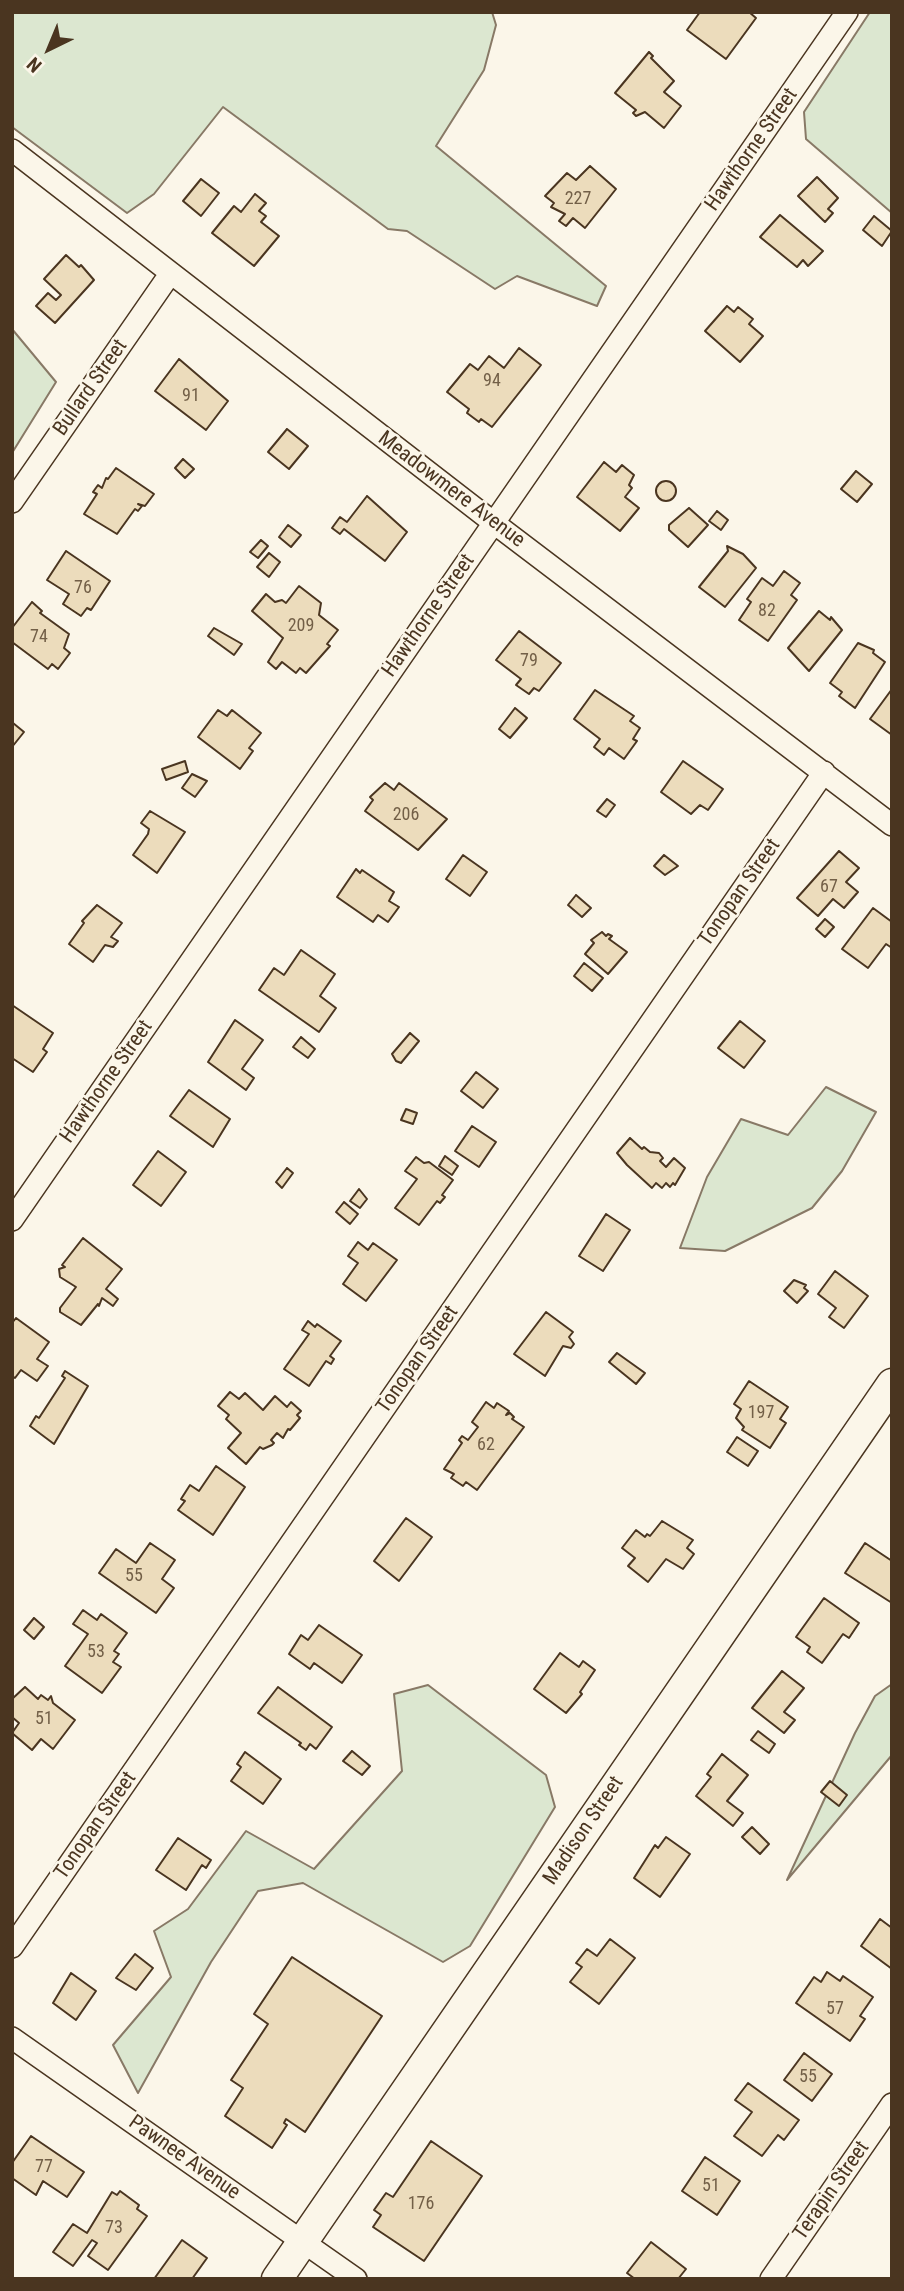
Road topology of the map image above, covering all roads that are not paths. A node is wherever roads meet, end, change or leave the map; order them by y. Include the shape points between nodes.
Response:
1 (847, 12) edge
2 (12, 150) edge
3 (170, 274) junction
4 (12, 502) edge
5 (494, 523) junction
6 (824, 772) junction
7 (892, 825) edge
8 (12, 1220) edge
9 (892, 1384) edge
10 (12, 1947) edge
11 (12, 2038) edge
12 (892, 2104) edge
13 (303, 2241) junction
14 (277, 2279) edge
15 (356, 2279) edge
16 (771, 2279) edge

1 - 5 street, Hawthorne Street
2 - 3 street, Meadowmere Avenue
3 - 4 street, Bullard Street
3 - 5 street, Meadowmere Avenue
5 - 6 street, Meadowmere Avenue
5 - 8 street, Hawthorne Street
6 - 7 street, Meadowmere Avenue
6 - 10 street, Tonopan Street
9 - 13 street, Madison Street
11 - 13 street, Pawnee Avenue
12 - 16 street, Terapin Street
13 - 14 street, Madison Street
13 - 15 street, Pawnee Avenue

